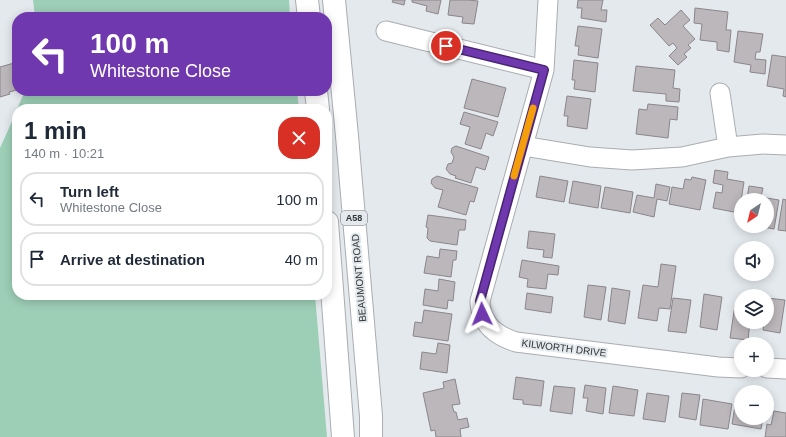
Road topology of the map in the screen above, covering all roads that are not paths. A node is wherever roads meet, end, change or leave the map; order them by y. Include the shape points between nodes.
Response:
1 (307, 0) edge
2 (334, 0) edge
3 (548, 0) edge
4 (308, 12) edge
5 (386, 31) dead end
6 (544, 70) junction
7 (720, 93) dead end
8 (786, 145) edge
9 (522, 146) junction
10 (728, 147) junction
11 (332, 294) edge
12 (734, 368) edge
13 (774, 368) edge
14 (786, 369) edge
15 (342, 437) edge
16 (371, 437) edge

1 - 4 highway
2 - 16 highway, BEAUMONT ROAD / A58
3 - 6 street, KILWORTH DRIVE
5 - 6 street via 402,42
6 - 9 street, KILWORTH DRIVE
7 - 10 street
8 - 10 street
9 - 10 street via 590,157 632,160 682,157
9 - 12 street, KILWORTH DRIVE via 480,301 482,314 490,327 502,337 516,342
11 - 15 highway, A58
13 - 14 street

